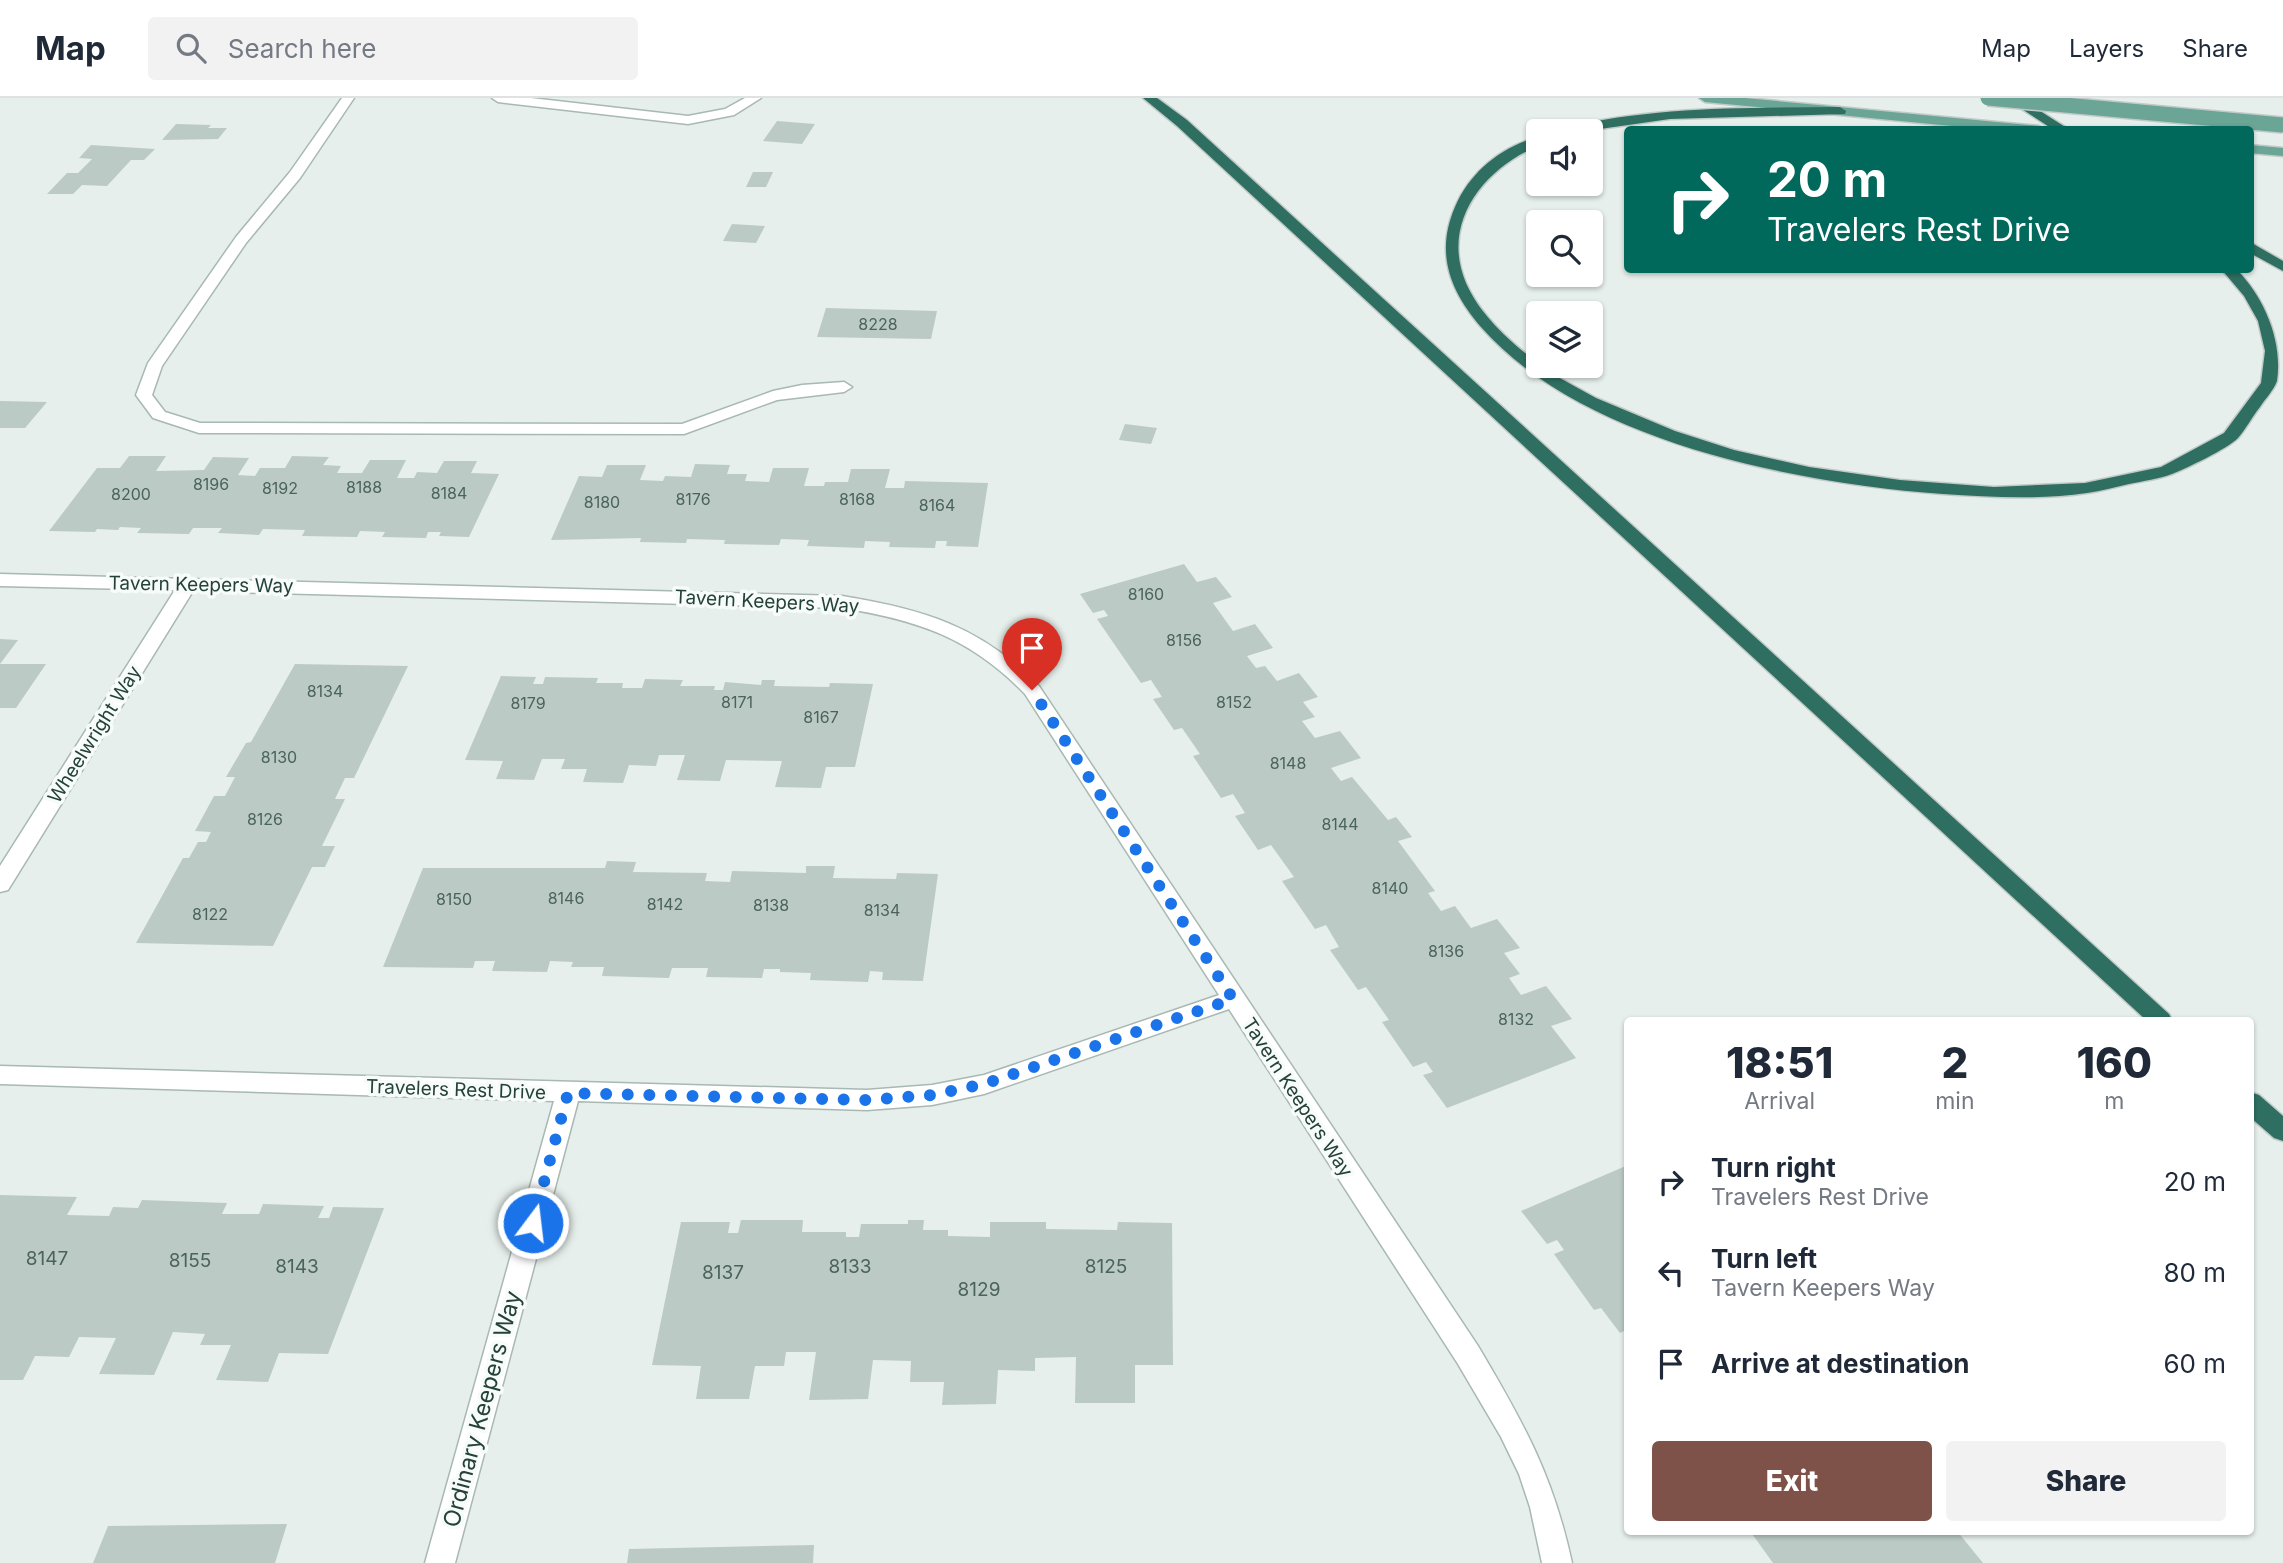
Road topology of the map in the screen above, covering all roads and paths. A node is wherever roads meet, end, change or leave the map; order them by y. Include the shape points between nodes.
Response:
1 (348, 98) edge
2 (498, 98) edge
3 (755, 98) edge
4 (1149, 98) edge
5 (1705, 98) edge
6 (1988, 98) edge
7 (2011, 98) edge
8 (1840, 111) junction
9 (1603, 124) edge
10 (2283, 125) edge
11 (1997, 126) edge
12 (2057, 126) edge
13 (1526, 148) edge
14 (2254, 149) edge
15 (2283, 152) edge
16 (2254, 249) edge
17 (2283, 267) edge
18 (2233, 273) edge
19 (844, 387) dead end
20 (0, 580) edge
21 (188, 584) junction
22 (0, 884) edge
23 (1233, 999) junction
24 (2158, 1017) edge
25 (0, 1075) edge
26 (568, 1093) junction
27 (2254, 1106) edge
28 (2283, 1132) edge
29 (440, 1563) edge
30 (1557, 1563) edge

1 - 19 street via 153,366 144,396 159,415 200,428 684,429 774,396
2 - 3 street via 688,120 729,112
4 - 24 highway via 1182,122
5 - 8 main road
6 - 10 main road, bridge
7 - 12 highway
8 - 9 highway via 1675,115
8 - 11 main road
13 - 18 highway via 1487,169 1460,206 1454,228 1451,255 1456,277 1490,329 1524,360 1622,417 1671,436 1806,472 1900,486 2045,492 2105,485 2159,472 2204,454 2239,433 2262,402 2274,371 2274,342 2263,310
14 - 15 main road
16 - 17 highway
20 - 21 street, Tavern Keepers Way
21 - 22 street, Wheelwright Way
21 - 23 street, Tavern Keepers Way via 842,602 926,618 992,651 1032,690
23 - 26 street, Travelers Rest Drive via 984,1084 932,1095 867,1100
23 - 30 street, Tavern Keepers Way via 1468,1355 1509,1425 1534,1475
25 - 26 street, Travelers Rest Drive
26 - 29 street, Ordinary Keepers Way
27 - 28 highway

